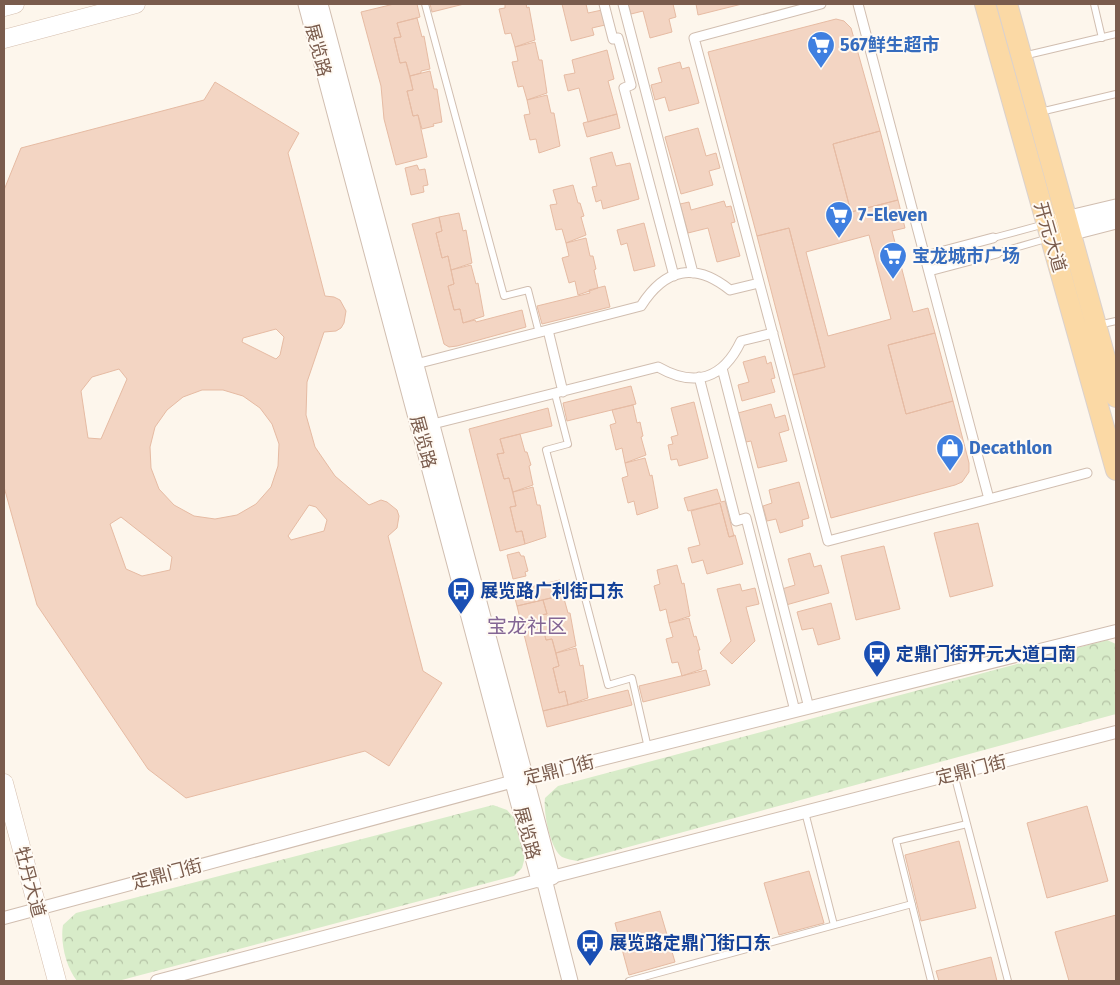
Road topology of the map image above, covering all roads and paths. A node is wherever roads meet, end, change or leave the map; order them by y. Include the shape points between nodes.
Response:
1 (15, 4) edge
2 (136, 4) edge
3 (306, 4) edge
4 (320, 4) edge
5 (424, 4) edge
6 (604, 4) edge
7 (623, 4) edge
8 (821, 4) edge
9 (858, 4) edge
10 (986, 4) edge
11 (1007, 4) edge
12 (1094, 4) edge
13 (4, 7) edge
14 (1116, 34) edge
15 (4, 38) edge
16 (1102, 38) junction
17 (1022, 57) junction
18 (1116, 94) edge
19 (1037, 113) junction
20 (1116, 207) edge
21 (1116, 221) edge
22 (1068, 226) junction
23 (1048, 231) junction
24 (993, 238) joint
25 (997, 252) joint
26 (925, 256) junction
27 (929, 271) junction
28 (693, 273) junction
29 (674, 276) junction
30 (759, 283) junction
31 (1116, 321) edge
32 (1096, 326) junction
33 (543, 332) junction
34 (772, 333) junction
35 (410, 366) junction
36 (722, 368) junction
37 (699, 377) junction
38 (559, 393) junction
39 (1116, 397) edge
40 (425, 426) junction
41 (1116, 470) edge
42 (1087, 474) dead end
43 (989, 499) junction
44 (1116, 631) edge
45 (809, 708) junction
46 (795, 711) junction
47 (1116, 732) edge
48 (648, 748) junction
49 (954, 774) junction
50 (520, 780) junction
51 (4, 783) edge
52 (805, 812) junction
53 (968, 824) junction
54 (545, 878) junction
55 (912, 904) junction
56 (38, 909) junction
57 (4, 918) edge
58 (834, 925) junction
59 (57, 981) edge
60 (157, 981) edge
61 (570, 981) edge
62 (629, 981) edge
63 (931, 981) edge
64 (1008, 981) edge

1 - 13 main road
2 - 15 main road
3 - 35 street, 展览路
4 - 35 street, 展览路
5 - 33 lane via 504,296 528,290
6 - 29 street via 613,39 618,38 631,85 624,88
7 - 28 street
8 - 30 street via 694,38
9 - 26 street
10 - 23 main road, 开元大道
11 - 17 main road, 开元大道
12 - 16 lane
14 - 16 lane
16 - 17 lane
17 - 19 main road, 开元大道
18 - 19 lane
19 - 22 main road, 开元大道
20 - 22 street
21 - 22 street
22 - 23 street
22 - 32 main road, 开元大道
23 - 24 lane
23 - 25 lane
23 - 41 main road, 开元大道
24 - 26 street
25 - 27 street
26 - 27 street
27 - 43 street
28 - 29 street
28 - 30 street via 716,279 730,290
29 - 33 street via 664,279 641,306
30 - 34 street
31 - 32 lane
32 - 39 main road, 开元大道
33 - 35 street
33 - 38 street
34 - 36 street via 741,341 734,356
34 - 43 street via 828,542
35 - 40 street, 展览路
36 - 37 street
36 - 45 street
37 - 38 street via 673,376 658,368
37 - 46 street via 736,521 746,518
38 - 40 street
38 - 48 lane via 568,444 546,450 608,685 632,678
40 - 50 street, 展览路
42 - 43 street
44 - 45 street, 定鼎门街
45 - 46 street, 定鼎门街
46 - 48 street, 定鼎门街
47 - 49 street, 定鼎门街
48 - 50 street, 定鼎门街
49 - 52 street, 定鼎门街
49 - 53 lane
50 - 54 street, 展览路
50 - 56 street, 定鼎门街
51 - 56 main road, 牡丹大道
52 - 54 street, 定鼎门街
52 - 58 lane
53 - 55 lane via 896,841
53 - 64 lane
54 - 60 street, 定鼎门街
54 - 61 street, 展览路
55 - 58 lane
55 - 63 lane
56 - 57 street, 定鼎门街
56 - 59 main road, 牡丹大道
58 - 62 lane

